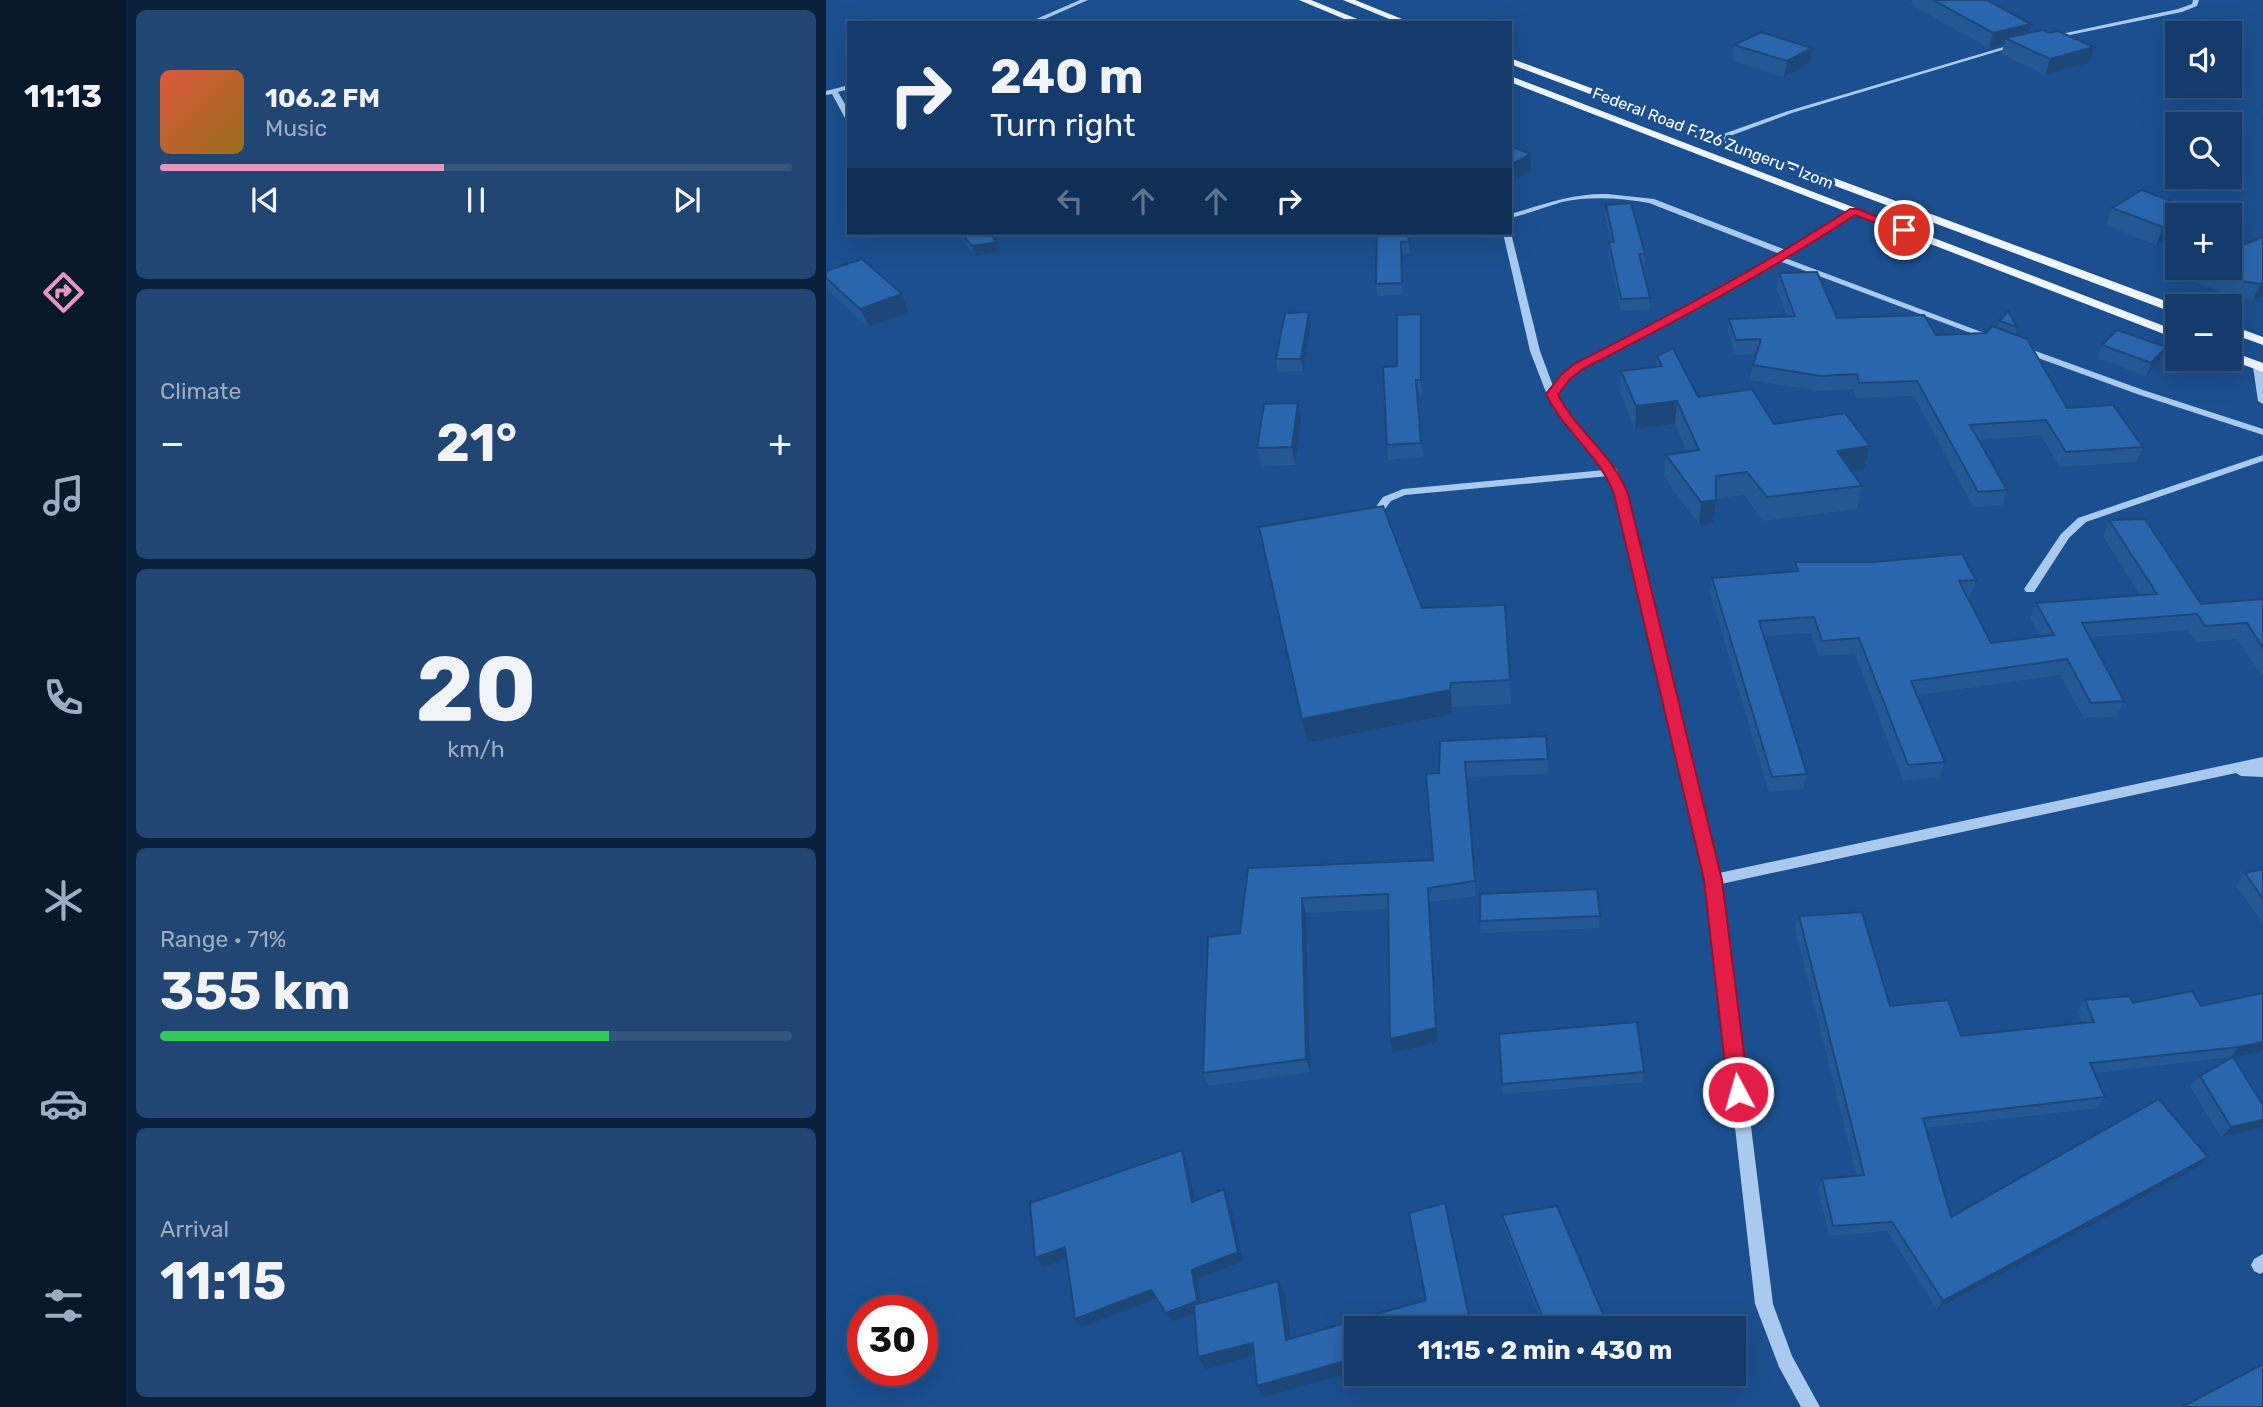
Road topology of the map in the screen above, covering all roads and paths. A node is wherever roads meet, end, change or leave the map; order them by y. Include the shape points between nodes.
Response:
1 (1085, 0) edge
2 (1303, 0) edge
3 (1347, 0) edge
4 (2196, 0) edge
5 (1038, 21) edge
6 (1358, 21) edge
7 (1403, 21) edge
8 (2038, 40) edge
9 (2027, 43) edge
10 (1516, 63) edge
11 (1512, 80) edge
12 (847, 88) edge
13 (830, 92) edge
14 (847, 115) edge
15 (1716, 138) junction
16 (1854, 211) junction
17 (1512, 215) edge
18 (1507, 235) edge
19 (1784, 257) junction
20 (2165, 306) edge
21 (2165, 330) edge
22 (2242, 333) edge
23 (2000, 340) edge
24 (2263, 341) edge
25 (2012, 345) edge
26 (2242, 360) edge
27 (2261, 368) edge
28 (1552, 394) junction
29 (2263, 401) edge
30 (2263, 433) edge
31 (2263, 458) edge
32 (1613, 472) junction
33 (1375, 515) edge
34 (2030, 589) dead end
35 (2263, 762) edge
36 (2212, 771) junction
37 (2263, 772) edge
38 (1713, 880) junction
39 (1811, 1407) edge

1 - 5 street
2 - 6 main road
3 - 7 main road
4 - 8 street via 2195,5 2180,11
9 - 15 street
10 - 15 main road, Federal Road F.126 Zungeru - Izom
11 - 16 main road, Federal Road F.126 Zungeru - Izom
12 - 13 street
13 - 14 street
15 - 20 main road, Federal Road F.126 Zungeru - Izom
16 - 19 street
16 - 21 main road, Federal Road F.126 Zungeru - Izom
17 - 19 street via 1563,200 1632,197
18 - 28 street via 1535,351
19 - 23 street
19 - 28 street via 1578,367
22 - 24 main road
25 - 30 street
26 - 27 main road
27 - 29 street via 2258,382
28 - 32 street via 1563,416
31 - 34 street via 2082,520 2065,536
32 - 33 street via 1403,492 1387,499
32 - 38 street
35 - 36 street
36 - 37 street
36 - 38 street
38 - 39 street via 1763,1304 1785,1361

